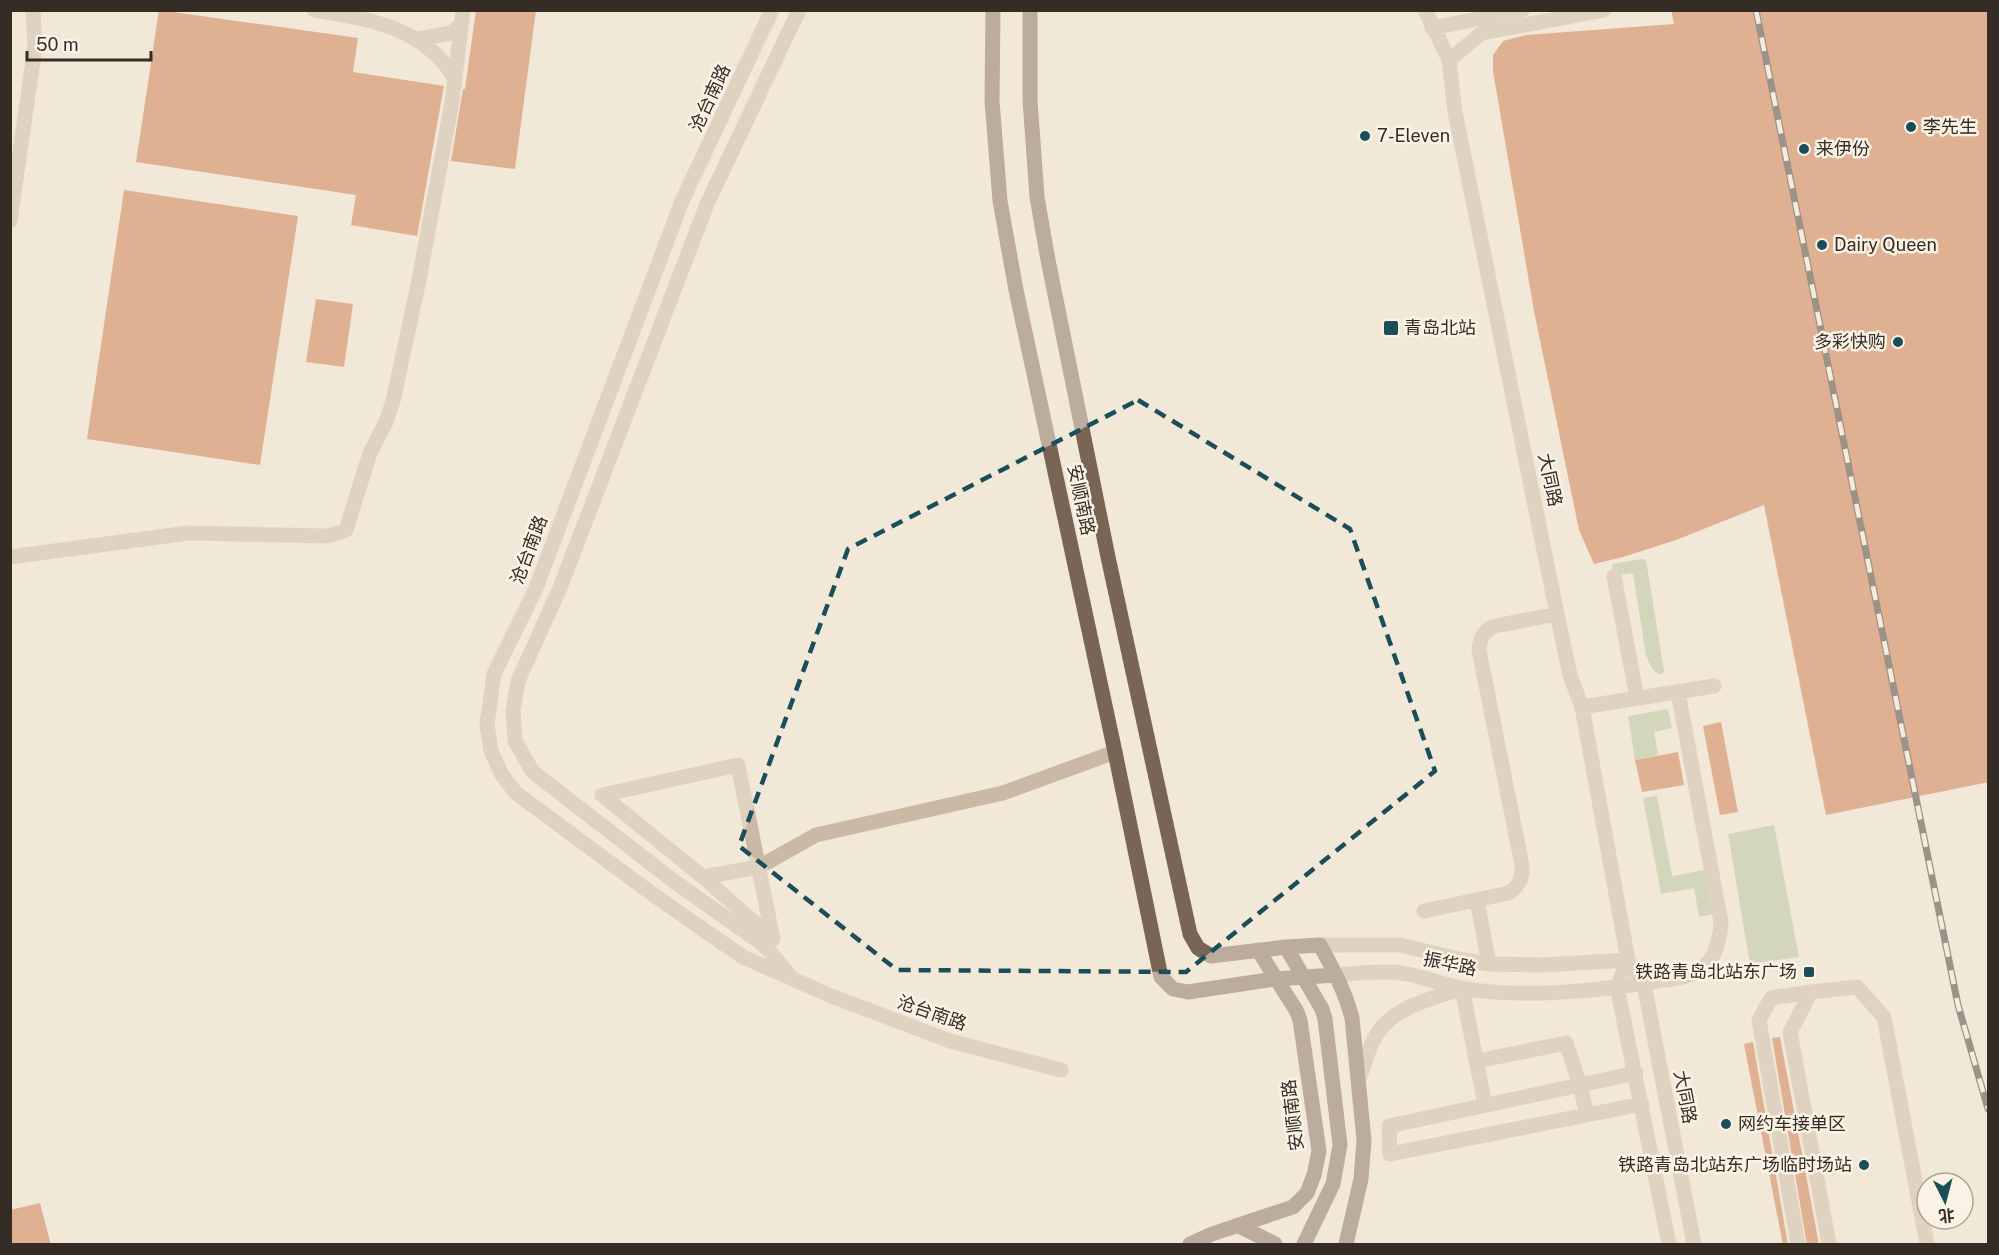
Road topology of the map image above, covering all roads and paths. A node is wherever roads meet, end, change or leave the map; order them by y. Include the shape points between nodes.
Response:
1 (33, 10) edge
2 (314, 10) edge
3 (772, 10) edge
4 (799, 10) edge
5 (993, 10) edge
6 (1030, 10) edge
7 (1425, 10) edge
8 (1522, 10) edge
9 (1604, 10) edge
10 (462, 18) edge
11 (1432, 28) junction
12 (418, 39) junction
13 (1449, 60) junction
14 (455, 79) junction
15 (10, 221) edge
16 (10, 557) edge
17 (1614, 576) dead end
18 (1557, 614) junction
19 (1714, 686) dead end
20 (1678, 692) junction
21 (1637, 698) junction
22 (1582, 707) junction
23 (1115, 752) junction
24 (759, 867) junction
25 (703, 877) junction
26 (1477, 900) junction
27 (1424, 911) dead end
28 (1320, 945) junction
29 (1286, 947) junction
30 (1258, 950) junction
31 (1628, 960) junction
32 (1489, 964) junction
33 (1336, 975) junction
34 (1304, 976) junction
35 (1275, 979) junction
36 (794, 981) junction
37 (1644, 984) junction
38 (1617, 987) junction
39 (1462, 988) junction
40 (1173, 989) joint
41 (1811, 992) junction
42 (1477, 1061) junction
43 (1061, 1070) dead end
44 (1636, 1073) junction
45 (1359, 1079) junction
46 (1580, 1085) junction
47 (1642, 1104) junction
48 (1485, 1105) junction
49 (1587, 1115) junction
50 (1239, 1226) junction
51 (1190, 1245) edge
52 (1275, 1245) edge
53 (1304, 1245) edge
54 (1346, 1245) edge
55 (1670, 1245) edge
56 (1694, 1245) edge
57 (1798, 1245) edge
58 (1830, 1245) edge
59 (1927, 1245) edge

1 - 15 street via 35,47
2 - 12 street via 366,19
3 - 36 street, 沧台南路 via 682,201 536,588 494,674 487,724 491,751 516,793 743,957
4 - 36 street, 沧台南路 via 707,204 560,588 518,681 513,711 514,741 534,772 675,882 760,942
5 - 23 main road, 安顺南路 via 992,101 1000,201
6 - 30 main road, 安顺南路 via 1031,122 1037,197 1108,557 1190,934 1198,948 1211,956
7 - 11 street, 大同路
8 - 11 street
9 - 13 street via 1482,33
10 - 12 street via 456,30 446,35
10 - 14 street
11 - 13 street, 大同路
12 - 14 street via 439,56
13 - 18 street, 大同路 via 1455,112
14 - 16 street via 393,401 370,453 346,530 328,536 188,533
17 - 21 street
18 - 22 street, 大同路 via 1570,675
18 - 26 street via 1495,626 1487,630 1480,642 1522,871 1516,888 1509,894
19 - 20 street
20 - 21 street
20 - 37 street, 振华路 via 1720,932 1715,952 1701,969 1683,977
21 - 22 street
22 - 31 street, 大同路
23 - 24 street via 1003,793 816,835
23 - 40 main road, 安顺南路 via 1161,977
24 - 25 street
24 - 25 street via 773,939
24 - 25 street via 738,765 602,795
26 - 27 street
26 - 32 street
28 - 29 main road
28 - 32 street, 振华路 via 1400,945
28 - 33 main road
29 - 30 main road
29 - 34 main road
30 - 35 main road, 安顺南路
31 - 32 street, 振华路
31 - 37 street, 大同路
31 - 38 street
33 - 34 main road, 振华路
33 - 39 street, 振华路 via 1400,973
33 - 45 main road via 1352,1018
34 - 35 main road, 振华路
34 - 53 main road via 1325,1019 1340,1145 1333,1184
35 - 40 main road, 振华路 via 1188,992
35 - 50 main road, 安顺南路 via 1300,1020 1319,1151 1307,1193 1293,1207
36 - 43 street, 沧台南路 via 950,1041
37 - 38 street, 振华路
37 - 56 street, 大同路
38 - 39 street, 振华路 via 1545,993
38 - 44 street
39 - 42 street
39 - 45 street via 1389,1019 1377,1032
41 - 57 street via 1771,998 1759,1020
41 - 58 street via 1790,1032
41 - 59 street via 1857,987 1884,1017
42 - 46 street via 1566,1043
42 - 48 street
44 - 46 street
44 - 47 street
45 - 54 main road via 1364,1140 1361,1179
46 - 48 street
46 - 49 street
47 - 49 street
47 - 55 street
48 - 49 street via 1389,1126 1390,1154
50 - 51 main road, 安顺南路
50 - 52 main road

